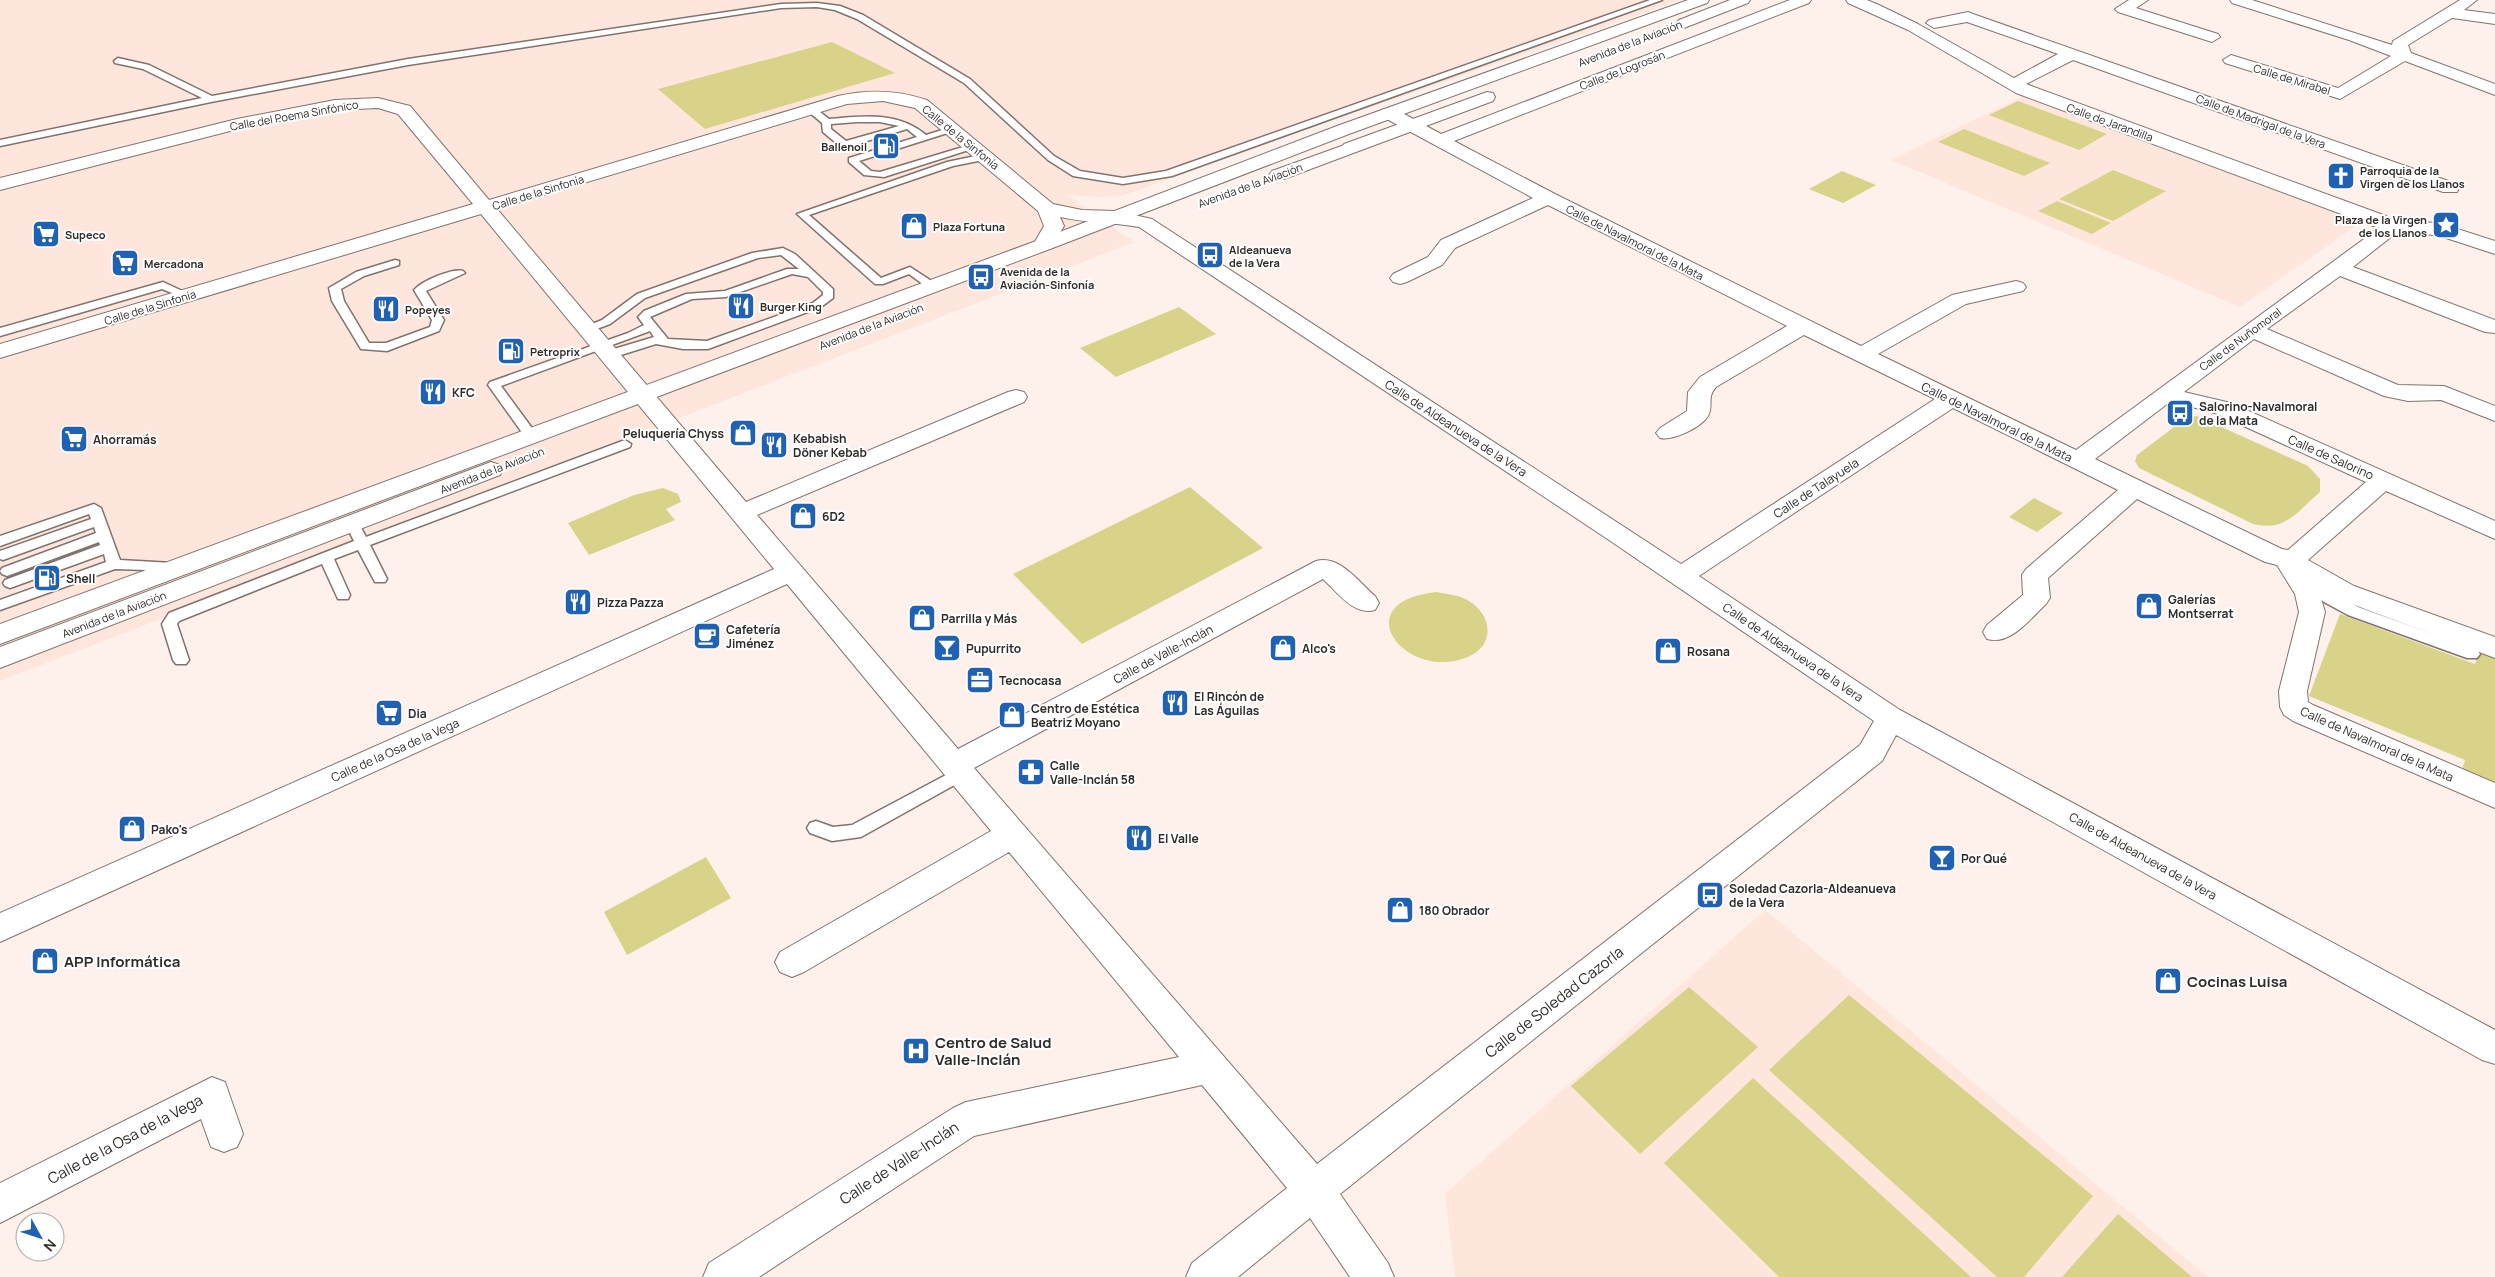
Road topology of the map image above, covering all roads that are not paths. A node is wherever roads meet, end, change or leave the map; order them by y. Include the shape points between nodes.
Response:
1 (1658, 0) edge
2 (1702, 0) edge
3 (1743, 0) edge
4 (1804, 0) edge
5 (1853, 0) edge
6 (2141, 0) edge
7 (2237, 0) edge
8 (2257, 0) edge
9 (2470, 0) edge
10 (2286, 4) edge
11 (2449, 13) junction
12 (2495, 19) edge
13 (1934, 23) dead end
14 (2212, 37) dead end
15 (1633, 42) dead end
16 (2401, 50) junction
17 (2071, 54) junction
18 (2231, 60) dead end
19 (118, 61) dead end
20 (2020, 81) dead end
21 (2495, 82) edge
22 (2495, 90) edge
23 (1504, 91) dead end
24 (210, 99) junction
25 (812, 110) junction
26 (1388, 113) junction
27 (827, 122) junction
28 (908, 126) junction
29 (1413, 126) junction
30 (952, 130) junction
31 (888, 132) junction
32 (924, 138) junction
33 (1440, 140) junction
34 (0, 143) edge
35 (979, 152) junction
36 (904, 156) junction
37 (890, 160) junction
38 (1260, 182) dead end
39 (0, 184) edge
40 (2450, 188) dead end
41 (1234, 191) dead end
42 (1548, 198) junction
43 (484, 208) junction
44 (1046, 208) junction
45 (1117, 217) junction
46 (1145, 223) junction
47 (2385, 223) junction
48 (1043, 245) junction
49 (2495, 248) edge
50 (394, 263) dead end
51 (2338, 268) junction
52 (459, 273) dead end
53 (811, 274) junction
54 (1400, 278) dead end
55 (932, 286) junction
56 (2016, 287) dead end
57 (187, 296) junction
58 (629, 303) junction
59 (648, 321) junction
60 (1803, 326) junction
61 (2495, 326) edge
62 (4, 328) edge
63 (586, 329) junction
64 (2252, 330) junction
65 (664, 341) junction
66 (604, 350) junction
67 (0, 351) edge
68 (1861, 355) junction
69 (2162, 396) junction
70 (1016, 397) dead end
71 (1950, 400) junction
72 (647, 401) junction
73 (2495, 414) edge
74 (1668, 433) dead end
75 (531, 435) junction
76 (625, 444) dead end
77 (2077, 461) junction
78 (2383, 480) junction
79 (2134, 489) junction
80 (743, 512) junction
81 (2495, 531) edge
82 (357, 533) junction
83 (105, 542) junction
84 (1, 547) edge
85 (326, 557) junction
86 (114, 564) junction
87 (179, 567) junction
88 (2294, 568) junction
89 (791, 572) junction
90 (1681, 576) junction
91 (8, 577) junction
92 (380, 579) dead end
93 (343, 595) dead end
94 (4, 603) edge
95 (1366, 603) dead end
96 (0, 614) edge
97 (1997, 632) dead end
98 (0, 634) edge
99 (2484, 651) edge
100 (0, 658) edge
101 (180, 660) dead end
102 (1890, 718) junction
103 (2446, 762) dead end
104 (957, 769) junction
105 (2495, 796) edge
106 (816, 828) dead end
107 (1013, 834) junction
108 (0, 928) edge
109 (792, 962) dead end
110 (2495, 1048) edge
111 (1210, 1066) junction
112 (224, 1134) dead end
113 (1314, 1190) junction
114 (0, 1204) edge
115 (723, 1277) edge
116 (1206, 1277) edge
117 (1374, 1277) edge

1 - 24 lane via 1168,174 1123,181 1077,174 1051,158 968,81 860,17 817,5 781,6 408,62
2 - 26 street, Avenida de la Aviación
3 - 15 street, Avenida de la Aviación
4 - 33 street, Calle de Logrosán
5 - 47 street, Calle de Jarandilla via 1913,27 2022,89
6 - 14 street via 2123,9
7 - 16 street
8 - 10 street
9 - 11 street, Calle de Mirabel
10 - 16 street
11 - 12 street
11 - 16 street, Calle de Mirabel
13 - 17 street, Calle de Madrigal de la Vera via 1968,17
16 - 18 street, Calle de Mirabel via 2340,94
16 - 21 street
16 - 22 street
17 - 20 street
17 - 40 street, Calle de Madrigal de la Vera
19 - 24 lane via 146,67
23 - 29 street, Avenida de la Aviación
24 - 34 lane
25 - 27 lane
25 - 30 street, Calle de la Sinfonía via 885,94 921,104
25 - 43 street, Calle de la Sinfonía
26 - 29 street, Calle de Navalmoral de la Mata
26 - 45 street, Avenida de la Aviación
27 - 28 lane via 866,119
27 - 31 lane
27 - 31 lane via 826,130 844,145
28 - 31 lane
28 - 32 lane
29 - 33 street, Calle de Navalmoral de la Mata
29 - 38 street, Avenida de la Aviación
30 - 32 lane
30 - 35 street, Calle de la Sinfonía
32 - 36 lane
33 - 42 street, Calle de Navalmoral de la Mata
35 - 36 lane
35 - 44 street, Calle de la Sinfonía
35 - 55 lane via 802,214 879,282 910,270
36 - 37 lane
36 - 37 lane
37 - 37 lane via 864,156 886,173
39 - 43 street, Calle del Poema Sinfónico via 237,124 340,104 367,102 389,104 404,110
41 - 46 street, Avenida de la Aviación
42 - 54 street via 1448,244 1435,261
42 - 60 street, Calle de Navalmoral de la Mata
43 - 57 street, Calle de la Sinfonía
43 - 63 street, Calle del Poema Sinfónico
44 - 45 street, Calle de la Sinfonía via 1082,216
44 - 48 street via 1054,226
45 - 46 street, Calle de Aldeanueva de la Vera
45 - 48 street, Avenida de la Aviación
46 - 72 street, Avenida de la Aviación
46 - 90 street, Calle de Aldeanueva de la Vera
47 - 49 street via 2439,229
47 - 51 street, Calle de Nuñomoral via 2385,234
48 - 55 street, Avenida de la Aviación
50 - 52 lane via 360,274 335,288 338,301 365,346 387,347 435,329 438,320 420,290
51 - 61 street
51 - 64 street, Calle de Nuñomoral
53 - 58 lane via 791,256 772,251
53 - 59 lane via 791,271 726,294 690,296 648,312
53 - 65 lane via 829,291 825,301 817,305 708,345
55 - 72 street, Avenida de la Aviación
56 - 68 street via 1959,299
57 - 62 lane via 162,285
57 - 67 street, Calle de la Sinfonía
58 - 59 lane
58 - 63 lane via 606,322
59 - 65 lane
59 - 66 lane via 642,331
60 - 68 street, Calle de Navalmoral de la Mata
60 - 74 street via 1708,382 1699,392 1695,417
63 - 66 street, Calle del Poema Sinfónico
64 - 69 street, Calle de Nuñomoral
64 - 73 street via 2392,391 2444,393
65 - 66 lane via 646,341
66 - 72 street, Calle del Poema Sinfónico
66 - 75 lane via 494,384
68 - 71 street, Calle de Navalmoral de la Mata
69 - 77 street, Calle de Nuñomoral
69 - 78 street, Calle de Salorino via 2198,400 2224,408
70 - 80 street
71 - 77 street, Calle de Navalmoral de la Mata
71 - 90 street, Calle de Talayuela
72 - 75 street, Avenida de la Aviación
72 - 80 street
72 - 82 street, Avenida de la Aviación
75 - 87 street, Avenida de la Aviación
76 - 82 lane
77 - 79 street, Calle de Navalmoral de la Mata
78 - 81 street, Calle de Salorino
78 - 88 street via 2298,556
79 - 88 street, Calle de Navalmoral de la Mata
79 - 97 street via 2035,575 2037,598
80 - 89 street
82 - 85 lane
82 - 92 lane
82 - 100 street, Avenida de la Aviación
83 - 84 lane via 96,515
83 - 86 lane
83 - 91 lane
84 - 91 lane
85 - 93 lane
85 - 101 lane via 171,620 169,624
86 - 87 lane
86 - 94 lane
87 - 98 street, Avenida de la Aviación
88 - 99 street, Calle de Navalmoral de la Mata
88 - 103 lane via 2316,595 2319,609 2304,681 2306,701 2326,713
88 - 105 street, Calle de Navalmoral de la Mata via 2308,594 2312,612 2293,691 2294,707
89 - 104 street
89 - 108 street, Calle de la Osa de la Vega
90 - 102 street, Calle de Aldeanueva de la Vera
91 - 94 lane
94 - 96 lane
95 - 104 street, Calle de Valle-Inclán via 1325,568
102 - 110 street, Calle de Aldeanueva de la Vera
102 - 113 street, Calle de Soledad Cazorla via 1871,754
104 - 106 lane via 855,832 832,834
104 - 107 street
107 - 109 street
107 - 111 street
111 - 113 street
111 - 115 street, Calle de Valle-Inclán via 966,1120
112 - 114 street, Calle de la Osa de la Vega via 212,1094
113 - 116 street, Calle de Soledad Cazorla
113 - 117 street

